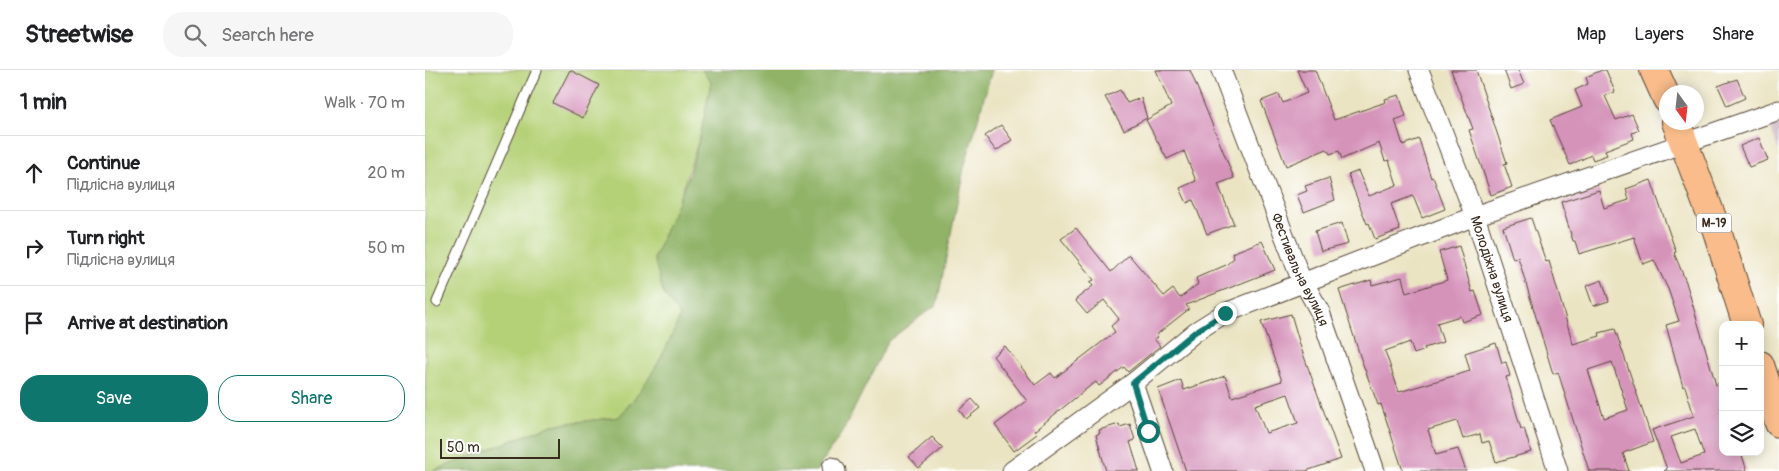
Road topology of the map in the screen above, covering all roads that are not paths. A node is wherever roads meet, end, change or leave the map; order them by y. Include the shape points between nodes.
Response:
1 (537, 70) edge
2 (1221, 70) edge
3 (1419, 70) edge
4 (1654, 70) edge
5 (1661, 85) edge
6 (1779, 110) edge
7 (1680, 133) edge
8 (1475, 216) junction
9 (1305, 283) junction
10 (437, 302) dead end
11 (1746, 321) edge
12 (1760, 366) edge
13 (1133, 383) junction
14 (1779, 423) edge
15 (1012, 471) edge
16 (1163, 471) edge
17 (1375, 471) edge
18 (1558, 471) edge

1 - 10 lane
2 - 9 street, Фестивальна вулиця
3 - 8 street, Молодіжна вулиця
4 - 5 highway
6 - 7 street
7 - 8 street
7 - 11 highway, М-19 via 1717,231
8 - 9 street
8 - 18 street, Молодіжна вулиця
9 - 13 street via 1225,313 1195,332
9 - 17 street, Фестивальна вулиця via 1320,312
12 - 14 highway
13 - 15 street
13 - 16 street

